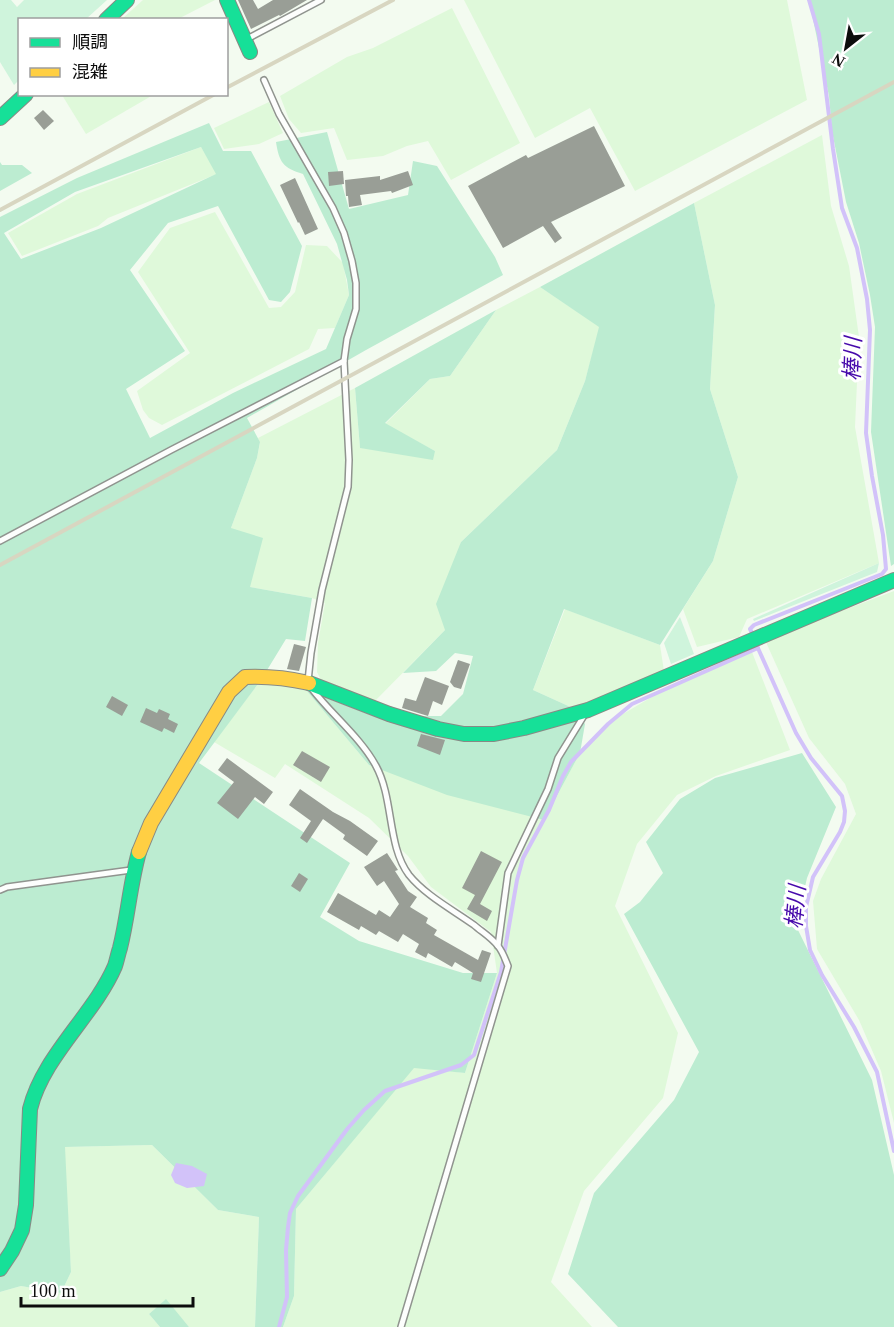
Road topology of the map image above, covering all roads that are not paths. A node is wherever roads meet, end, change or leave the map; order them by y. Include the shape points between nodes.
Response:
1 (127, 0) edge
2 (227, 0) edge
3 (321, 0) edge
4 (108, 18) edge
5 (247, 47) joint
6 (264, 80) dead end
7 (24, 96) edge
8 (0, 118) edge
9 (344, 361) junction
10 (0, 541) edge
11 (894, 580) edge
12 (308, 683) junction
13 (588, 710) junction
14 (134, 870) junction
15 (0, 890) edge
16 (498, 946) junction
17 (0, 1269) edge
18 (401, 1327) edge

1 - 4 street
2 - 5 street
3 - 5 lane
6 - 9 lane via 279,114 333,207 352,261 356,309
7 - 8 street
9 - 10 lane
9 - 12 lane via 348,487 322,590
11 - 13 street
12 - 13 street via 389,714 464,734 525,728
12 - 14 street via 268,676 245,677 229,692 151,822
12 - 16 lane via 376,766 400,859 409,874 424,890
13 - 16 lane via 558,758 548,789 508,873
14 - 15 lane
14 - 17 street via 115,965 33,1096 22,1230
16 - 18 lane via 508,966

